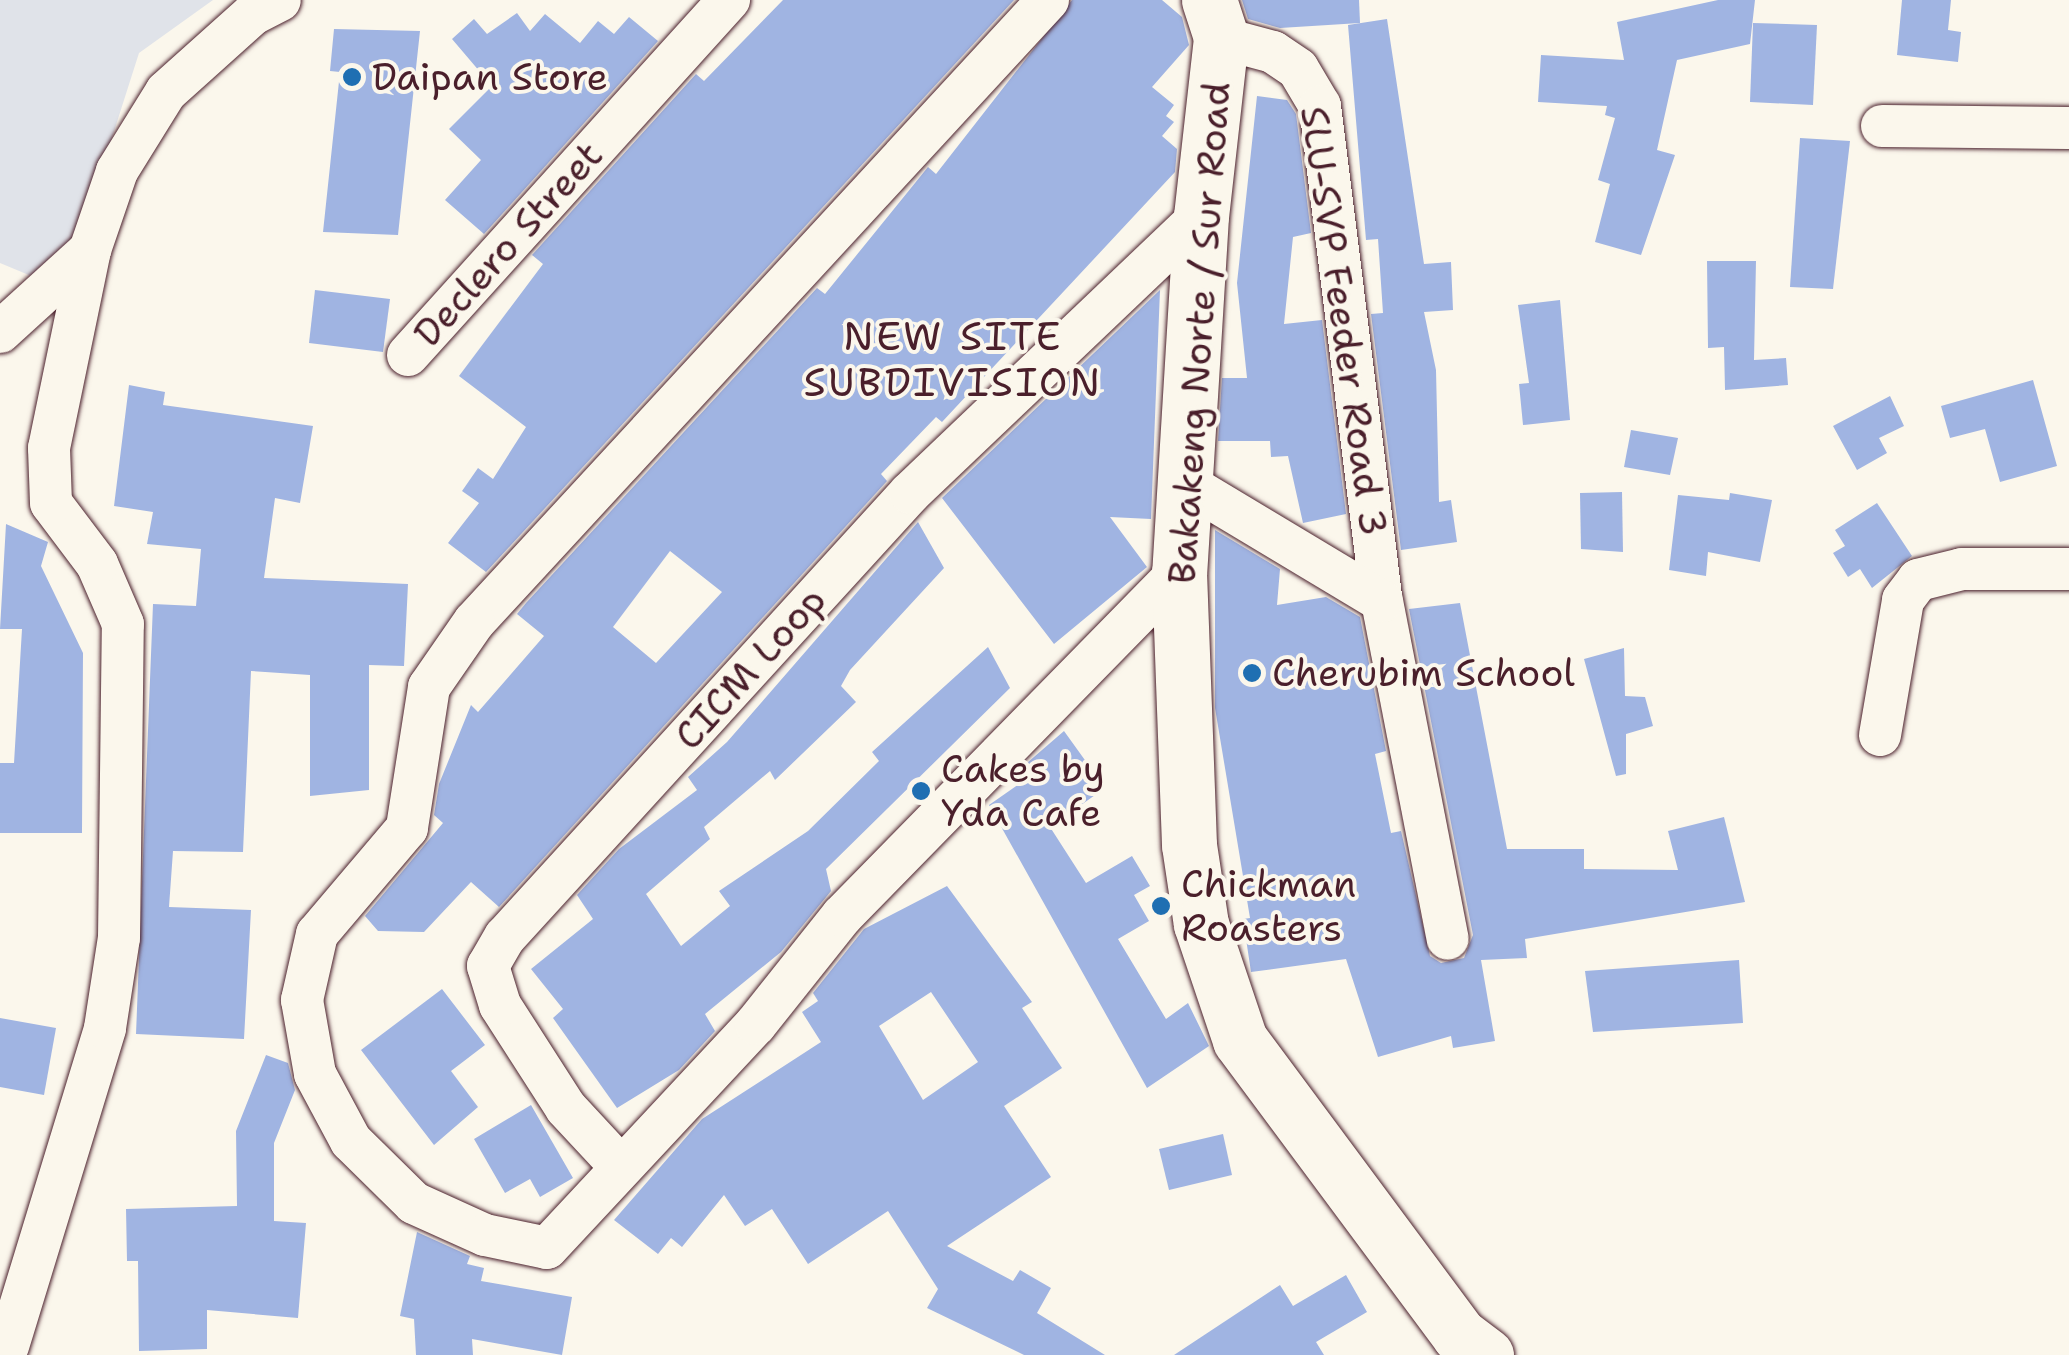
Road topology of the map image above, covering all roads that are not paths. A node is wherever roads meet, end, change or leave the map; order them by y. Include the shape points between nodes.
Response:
1 (280, 0) edge
2 (729, 0) edge
3 (1048, 0) edge
4 (1215, 19) edge
5 (1882, 126) dead end
6 (2069, 128) edge
7 (1201, 216) junction
8 (90, 250) junction
9 (0, 332) edge
10 (408, 355) dead end
11 (1182, 481) junction
12 (2069, 569) edge
13 (1179, 572) junction
14 (1382, 600) junction
15 (1880, 735) dead end
16 (1448, 939) dead end
17 (620, 1165) junction
18 (9, 1349) edge
19 (1486, 1355) edge

1 - 8 street via 253,14 166,92 118,171
2 - 10 street, Declero Street
3 - 17 street via 474,622 429,687 407,828 317,934 302,1000 315,1074 351,1140 414,1203 485,1235 546,1248
4 - 7 main road, Bakakeng Norte / Sur Road
4 - 14 street, SLU-SVP Feeder Road 3 via 1298,68 1320,106
5 - 6 street
7 - 11 main road, Bakakeng Norte / Sur Road
7 - 17 street, CICM Loop via 910,493 505,937 488,966 500,1005 566,1108
8 - 9 street
8 - 18 street via 50,466 51,503 97,564 124,624 119,938 105,1028
11 - 13 main road, Bakakeng Norte / Sur Road
11 - 14 street, SLU-SVP Feeder Road 3
12 - 15 street via 1962,569 1918,580 1902,600
13 - 17 street via 842,916 756,1024
13 - 19 main road, Bakakeng Norte / Sur Road via 1188,845 1226,1007 1240,1040 1352,1197 1459,1336
14 - 16 street, SLU-SVP Feeder Road 3

